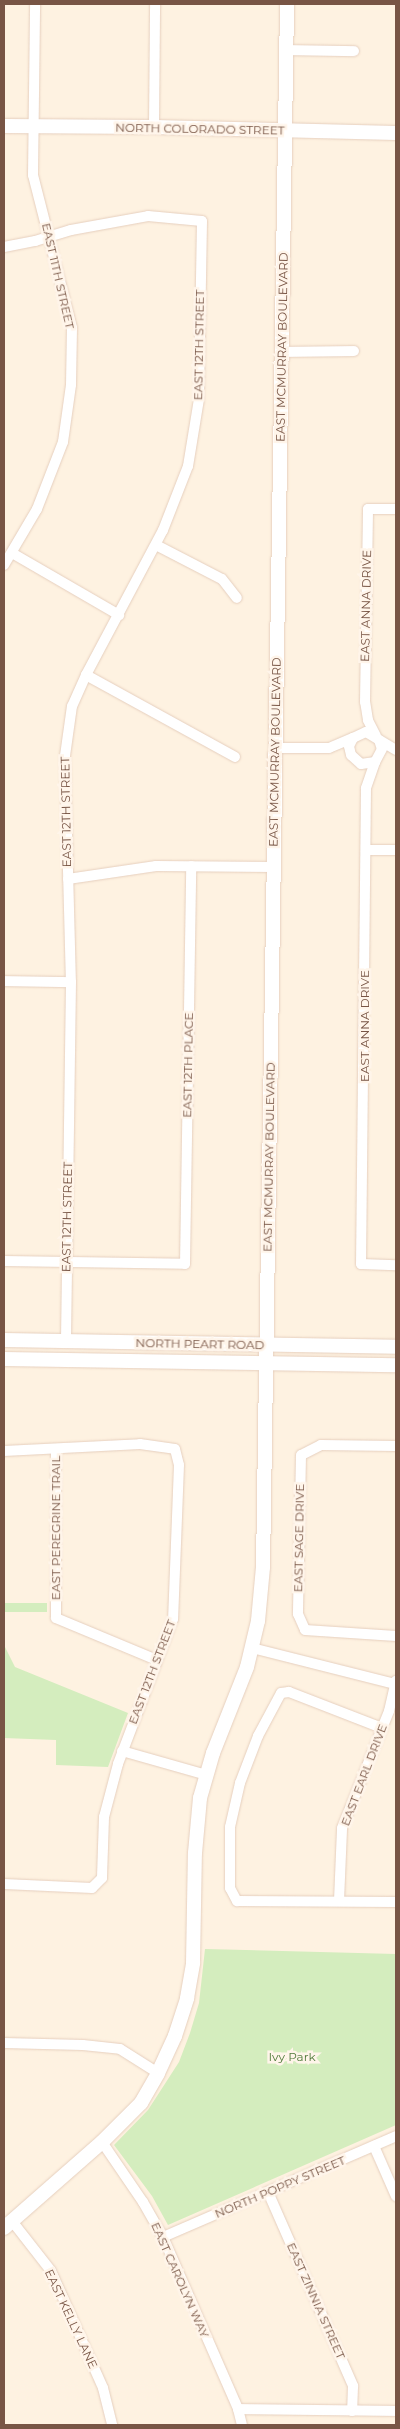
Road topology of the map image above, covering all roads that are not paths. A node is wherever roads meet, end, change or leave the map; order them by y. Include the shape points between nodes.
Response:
1 (35, 4) edge
2 (155, 4) edge
3 (287, 4) edge
4 (286, 50) junction
5 (354, 51) dead end
6 (4, 126) edge
7 (33, 127) junction
8 (154, 127) junction
9 (284, 131) junction
10 (396, 133) edge
11 (50, 236) junction
12 (4, 247) edge
13 (354, 351) dead end
14 (283, 352) junction
15 (396, 509) edge
16 (156, 545) junction
17 (12, 553) junction
18 (4, 565) edge
19 (237, 598) dead end
20 (119, 615) junction
21 (86, 675) junction
22 (365, 702) junction
23 (355, 736) junction
24 (377, 738) junction
25 (274, 748) junction
26 (329, 748) junction
27 (396, 751) edge
28 (235, 757) dead end
29 (377, 760) junction
30 (355, 761) junction
31 (366, 788) junction
32 (366, 850) junction
33 (396, 850) edge
34 (191, 866) junction
35 (273, 867) junction
36 (68, 879) junction
37 (4, 981) edge
38 (71, 982) junction
39 (4, 1261) edge
40 (66, 1262) junction
41 (396, 1265) edge
42 (4, 1340) edge
43 (66, 1341) junction
44 (265, 1345) junction
45 (396, 1347) edge
46 (4, 1359) edge
47 (265, 1363) junction
48 (396, 1365) edge
49 (396, 1446) edge
50 (56, 1449) junction
51 (4, 1452) edge
52 (396, 1636) edge
53 (252, 1648) junction
54 (157, 1660) junction
55 (396, 1682) edge
56 (382, 1728) junction
57 (122, 1751) junction
58 (207, 1775) junction
59 (4, 1884) edge
60 (339, 1901) junction
61 (396, 1902) edge
62 (4, 2043) edge
63 (158, 2074) junction
64 (396, 2136) edge
65 (102, 2142) junction
66 (374, 2146) junction
67 (268, 2192) junction
68 (396, 2196) edge
69 (8, 2225) edge
70 (163, 2237) junction
71 (238, 2409) junction
72 (352, 2411) junction
73 (396, 2411) edge
74 (112, 2425) edge
75 (242, 2425) edge

1 - 7 street, EAST 11TH STREET
2 - 8 street
3 - 4 street, EAST MCMURRAY BOULEVARD
4 - 5 street
4 - 9 street, EAST MCMURRAY BOULEVARD
6 - 7 street, NORTH COLORADO STREET
7 - 8 street, NORTH COLORADO STREET
7 - 11 street, EAST 11TH STREET via 33,175
8 - 9 street, NORTH COLORADO STREET
9 - 10 street, NORTH COLORADO STREET
9 - 14 street, EAST MCMURRAY BOULEVARD
11 - 12 street
11 - 16 street, EAST 12TH STREET via 148,216 202,221 199,399 188,466
11 - 17 street, EAST 11TH STREET via 72,328 71,385 63,442 37,509
13 - 14 street
14 - 25 street, EAST MCMURRAY BOULEVARD
15 - 22 street, EAST ANNA DRIVE via 368,509
16 - 19 street via 222,579
16 - 20 street, EAST 12TH STREET
17 - 18 street, EAST 11TH STREET
17 - 20 street
20 - 21 street, EAST 12TH STREET
21 - 28 street
21 - 36 street, EAST 12TH STREET via 72,706 65,756
22 - 23 street, EAST ANNA DRIVE
22 - 24 street, EAST ANNA DRIVE via 368,720
23 - 24 street via 366,732
23 - 26 street
23 - 30 street via 349,751
24 - 27 street
24 - 29 street via 382,749
25 - 26 street
25 - 35 street, EAST MCMURRAY BOULEVARD
26 - 30 street
27 - 29 street
29 - 30 street via 366,765
29 - 31 street, EAST ANNA DRIVE
30 - 31 street, EAST ANNA DRIVE
31 - 32 street, EAST ANNA DRIVE
32 - 33 street
32 - 41 street, EAST ANNA DRIVE via 361,1264
34 - 35 street
34 - 36 street via 156,866
34 - 40 street, EAST 12TH PLACE via 185,1264
35 - 44 street, EAST MCMURRAY BOULEVARD
36 - 38 street, EAST 12TH STREET
37 - 38 street
38 - 40 street, EAST 12TH STREET
39 - 40 street
40 - 43 street, EAST 12TH STREET
42 - 43 street, NORTH PEART ROAD
43 - 44 street, NORTH PEART ROAD
44 - 45 street, NORTH PEART ROAD
44 - 47 street, EAST MCMURRAY BOULEVARD
46 - 47 street, NORTH PEART ROAD
47 - 48 street, NORTH PEART ROAD
47 - 53 street, EAST MCMURRAY BOULEVARD via 263,1567
49 - 52 street, EAST SAGE DRIVE via 321,1445 301,1455 298,1614 305,1630
50 - 51 street
50 - 54 street, EAST PEREGRINE TRAIL via 56,1618
50 - 54 street, EAST 12TH STREET via 140,1444 176,1449 173,1619
53 - 55 street
53 - 58 street, EAST MCMURRAY BOULEVARD
54 - 57 street, EAST 12TH STREET
55 - 56 street, EAST EARL DRIVE
56 - 60 street, EAST EARL DRIVE via 342,1828
56 - 60 street via 289,1692 281,1693 258,1736 238,1792 230,1827 230,1888 237,1901
57 - 58 street
57 - 59 street, EAST 12TH STREET via 104,1817 102,1878 92,1888
58 - 63 street, EAST MCMURRAY BOULEVARD via 200,1798 195,1853 193,1962 175,2036
60 - 61 street
62 - 63 street via 120,2049
63 - 65 street, EAST MCMURRAY BOULEVARD via 141,2103
64 - 66 street, NORTH POPPY STREET
65 - 69 street, EAST MCMURRAY BOULEVARD
65 - 70 street, EAST CAROLYN WAY
66 - 67 street, NORTH POPPY STREET
66 - 68 street
67 - 70 street, NORTH POPPY STREET
67 - 72 street, EAST ZINNIA STREET via 353,2386
69 - 74 street, EAST KELLY LANE via 51,2271 103,2388
70 - 71 street, EAST CAROLYN WAY
71 - 72 street
71 - 75 street, EAST CAROLYN WAY
72 - 73 street

